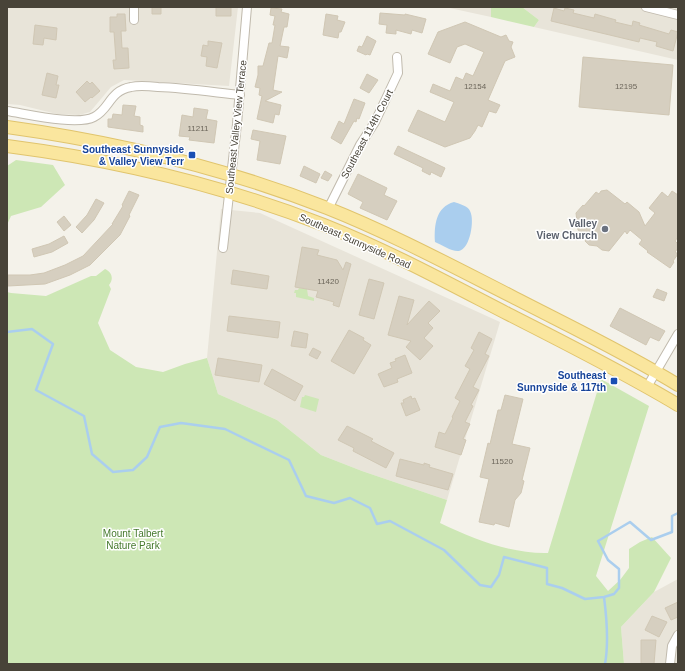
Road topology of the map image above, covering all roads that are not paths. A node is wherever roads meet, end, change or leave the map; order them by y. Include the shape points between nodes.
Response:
1 (134, 7) edge
2 (248, 7) edge
3 (646, 7) edge
4 (659, 8) edge
5 (678, 15) edge
6 (134, 20) dead end
7 (397, 57) dead end
8 (240, 94) junction
9 (7, 111) edge
10 (7, 127) edge
11 (7, 146) edge
12 (231, 175) junction
13 (229, 192) junction
14 (328, 209) junction
15 (223, 248) dead end
16 (678, 334) edge
17 (656, 372) junction
18 (678, 385) edge
19 (647, 387) junction
20 (678, 405) edge
21 (678, 635) edge
22 (670, 664) edge

1 - 6 street
2 - 8 street, Southeast Valley View Terrace
3 - 4 street
4 - 5 street
7 - 14 street, Southeast 114th Court via 398,73
8 - 9 street via 132,86 114,95 94,117 83,120 70,121
8 - 12 street, Southeast Valley View Terrace
10 - 12 main road, Southeast Sunnyside Road via 78,138
11 - 13 main road, Southeast Sunnyside Road via 113,163
12 - 13 street, Southeast Valley View Terrace
12 - 14 main road, Southeast Sunnyside Road
13 - 15 street, Southeast Valley View Terrace
13 - 19 main road, Southeast Sunnyside Road via 299,216 376,248
14 - 17 main road, Southeast Sunnyside Road via 425,253
16 - 17 street
17 - 18 main road, Southeast Sunnyside Road
17 - 19 street
19 - 20 main road, Southeast Sunnyside Road
21 - 22 street via 672,646

